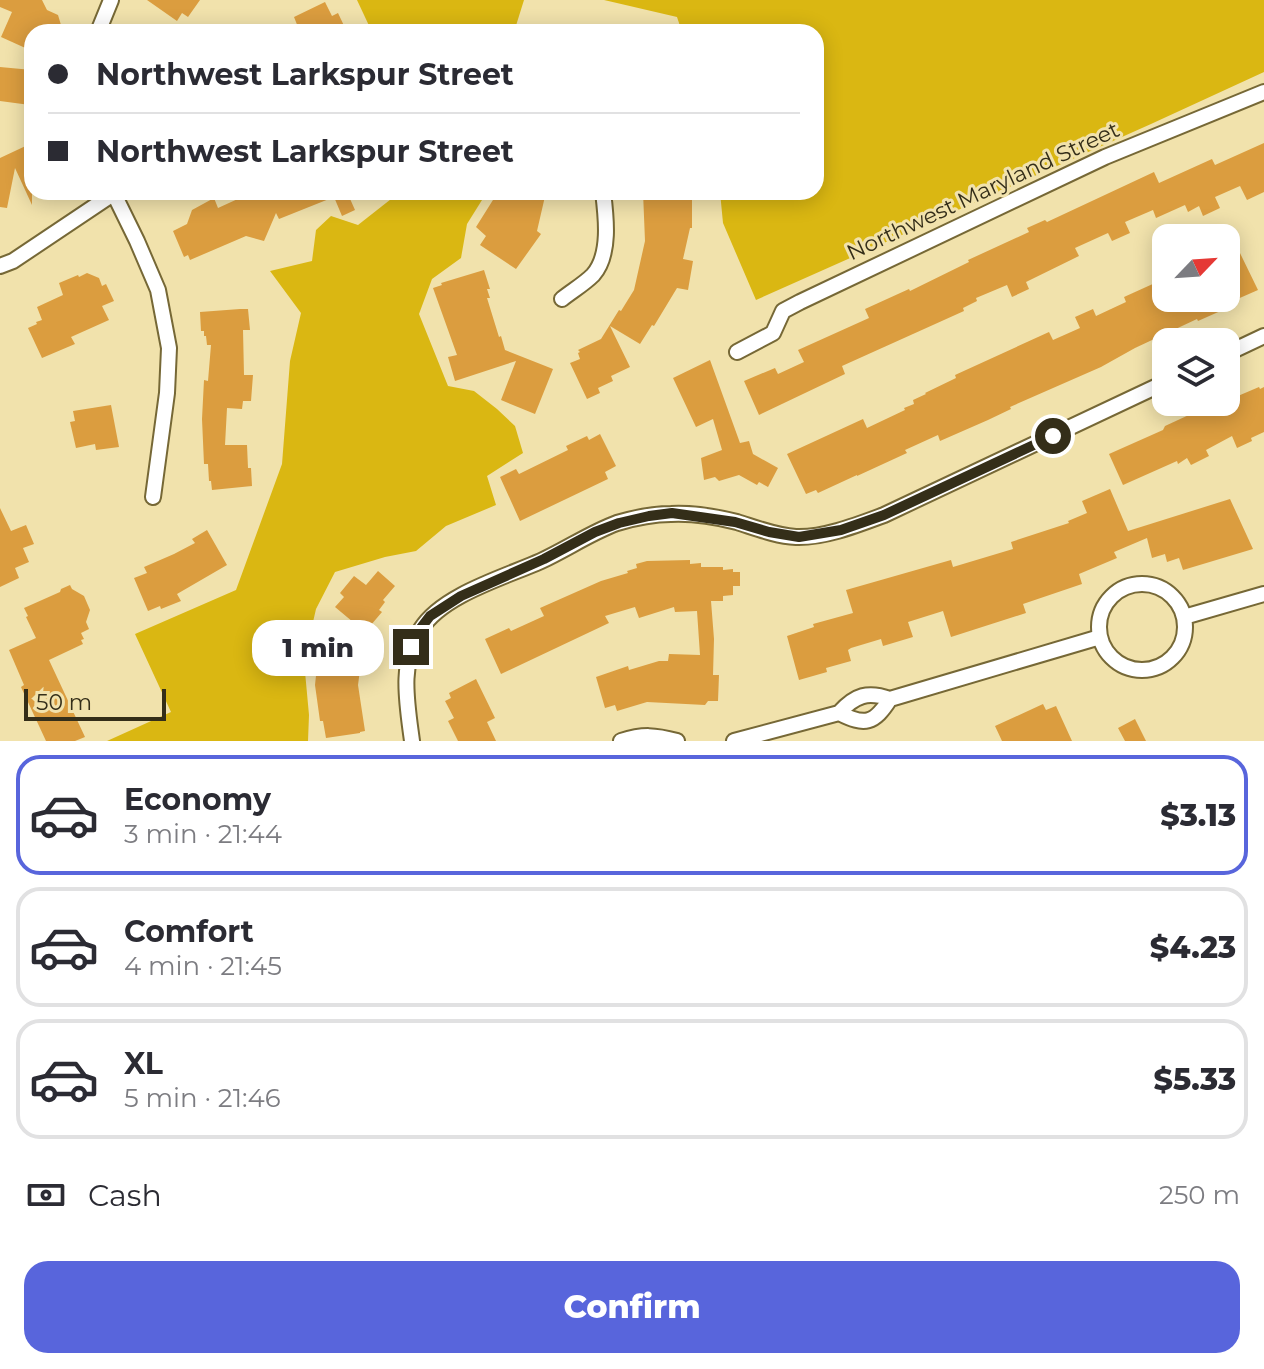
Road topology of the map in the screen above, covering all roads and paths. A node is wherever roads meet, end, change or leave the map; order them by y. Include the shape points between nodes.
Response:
1 (111, 0) edge
2 (101, 24) edge
3 (1264, 92) edge
4 (102, 200) edge
5 (118, 200) edge
6 (603, 200) edge
7 (0, 266) edge
8 (562, 299) dead end
9 (1264, 336) edge
10 (1240, 347) edge
11 (737, 352) dead end
12 (1152, 389) edge
13 (153, 497) dead end
14 (1264, 594) edge
15 (1184, 617) junction
16 (1100, 637) junction
17 (890, 699) junction
18 (839, 713) junction
19 (789, 734) edge
20 (412, 741) edge
21 (621, 741) edge
22 (677, 741) edge
23 (734, 741) edge

1 - 2 street
3 - 11 street, Northwest Maryland Street via 1105,157 800,302 783,311 773,333
4 - 7 street
5 - 13 street via 158,290 169,348
6 - 8 street via 601,262
9 - 10 street
12 - 20 street via 884,515 841,530 784,536 672,513 595,532 430,616 411,647 406,669
14 - 15 street
15 - 16 street via 1165,590 1132,585 1105,604
15 - 16 street via 1179,650 1152,670 1119,664
16 - 17 street
17 - 18 street via 875,694 850,701
17 - 18 street via 876,718 861,722
18 - 19 street
19 - 23 street
21 - 22 street via 656,735

